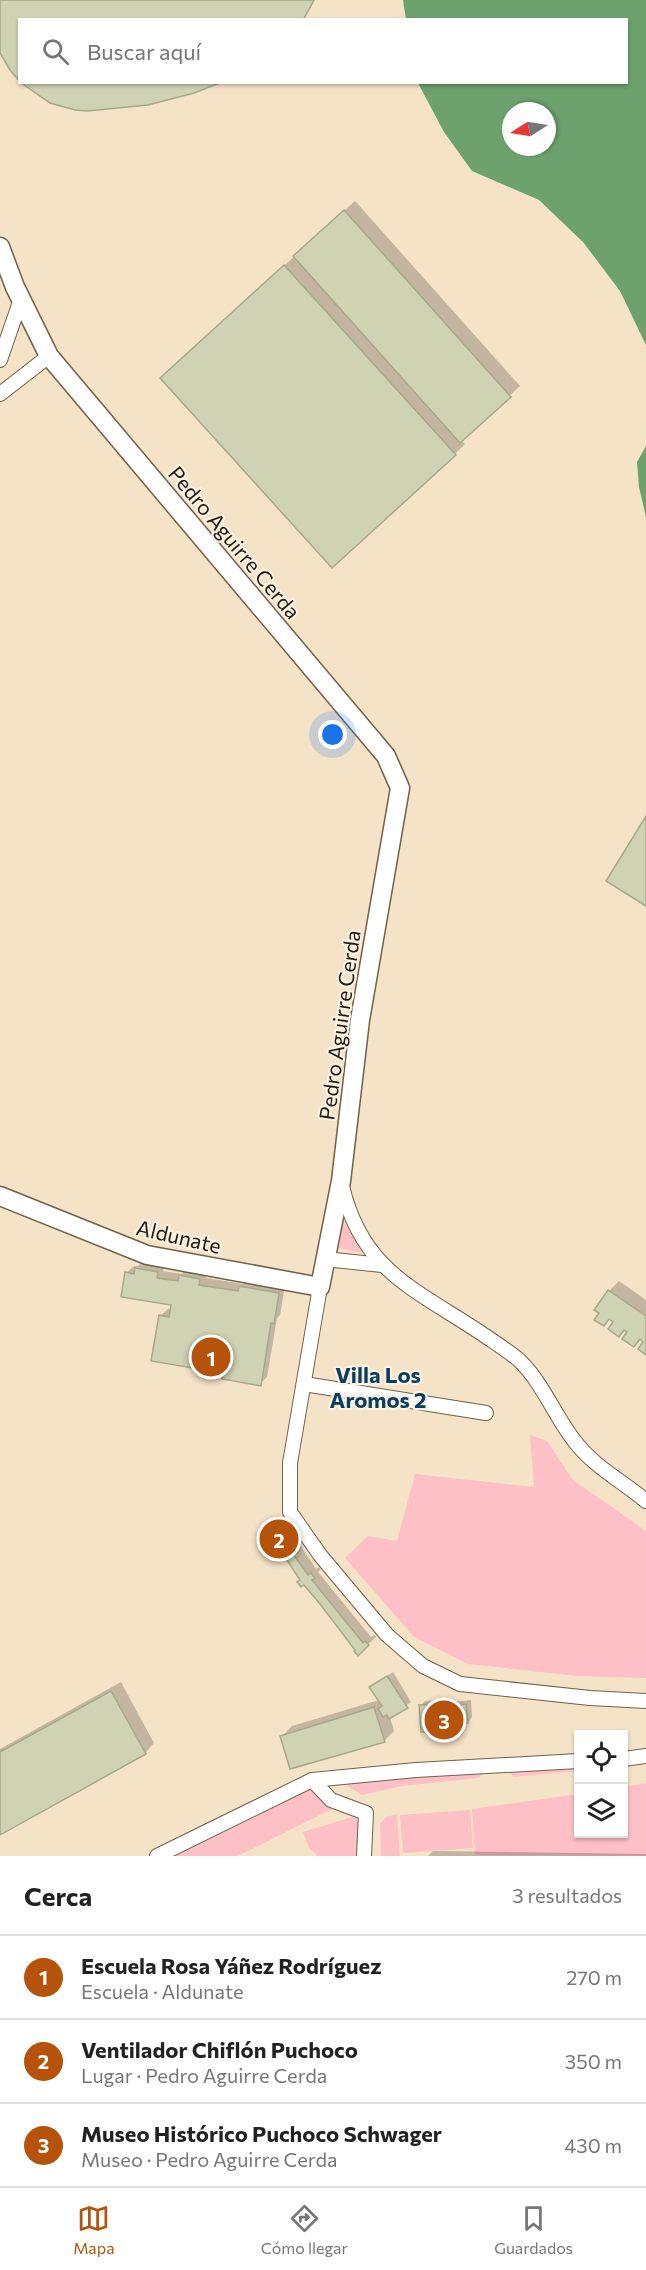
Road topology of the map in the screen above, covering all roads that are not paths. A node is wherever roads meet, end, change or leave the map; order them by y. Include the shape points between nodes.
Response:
1 (0, 247) edge
2 (21, 299) junction
3 (49, 356) junction
4 (0, 360) edge
5 (0, 394) edge
6 (340, 1181) junction
7 (0, 1196) edge
8 (325, 1259) junction
9 (382, 1265) junction
10 (320, 1287) junction
11 (304, 1384) junction
12 (486, 1413) dead end
13 (646, 1501) edge
14 (646, 1701) edge
15 (646, 1756) edge
16 (628, 1758) edge
17 (574, 1761) edge
18 (312, 1780) junction
19 (157, 1856) edge
20 (364, 1856) edge

1 - 2 street, Pedro Aguirre Cerda
2 - 3 street, Pedro Aguirre Cerda
2 - 4 street
3 - 5 street
3 - 6 street, Pedro Aguirre Cerda via 386,756 400,788 360,1020
6 - 8 street, Pedro Aguirre Cerda
6 - 9 street via 352,1218
7 - 10 street, Aldunate via 147,1255
8 - 9 street
8 - 10 street, Pedro Aguirre Cerda
9 - 13 street via 519,1361 586,1455
10 - 11 street, Pedro Aguirre Cerda
11 - 12 street
11 - 14 street, Pedro Aguirre Cerda via 290,1463 290,1512 320,1555 387,1635 423,1666 460,1684
15 - 16 street
17 - 18 street
18 - 19 street
18 - 20 street via 331,1800 366,1812

